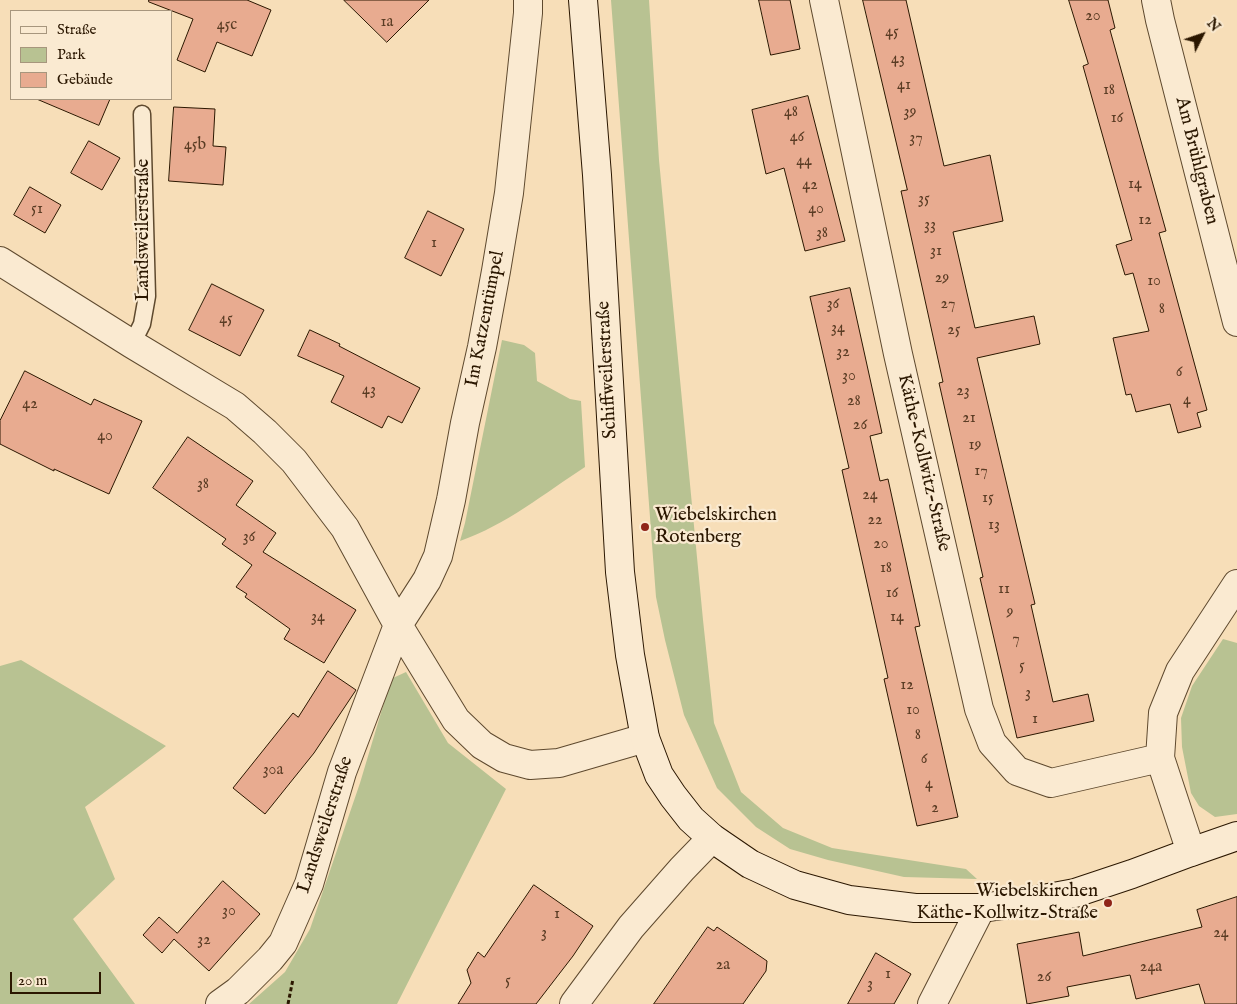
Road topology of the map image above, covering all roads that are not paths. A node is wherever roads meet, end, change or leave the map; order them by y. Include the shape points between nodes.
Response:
1 (528, 0) edge
2 (583, 0) edge
3 (824, 0) edge
4 (1156, 0) edge
5 (142, 114) dead end
6 (0, 261) edge
7 (1237, 322) edge
8 (132, 344) junction
9 (1237, 584) edge
10 (398, 624) junction
11 (644, 738) junction
12 (1160, 758) junction
13 (1237, 836) edge
14 (712, 838) junction
15 (1191, 852) junction
16 (981, 908) junction
17 (220, 1004) edge
18 (574, 1004) edge
19 (932, 1004) edge

1 - 10 street, Im Katzentümpel via 509,194 451,500 438,556 427,580
2 - 11 street, Schiffweilerstraße via 597,176 620,572
3 - 12 street, Käthe-Kollwitz-Straße via 898,354 979,709 992,743 1017,772 1051,783
4 - 7 street, Am Brühlgraben
5 - 8 lane, Landsweilerstraße via 147,296 142,324
6 - 8 street
8 - 10 street via 235,406 294,461 345,528
9 - 12 street via 1180,671 1162,713
10 - 11 street via 456,720 482,745 504,758 530,764 559,763
10 - 17 street, Landsweilerstraße via 342,772 309,884 283,943 245,984
11 - 14 street via 659,775 673,796
12 - 15 street
13 - 15 street
14 - 16 street via 750,864 795,885 849,900 915,908
14 - 18 street via 631,927
15 - 16 street via 1075,893
16 - 19 street

